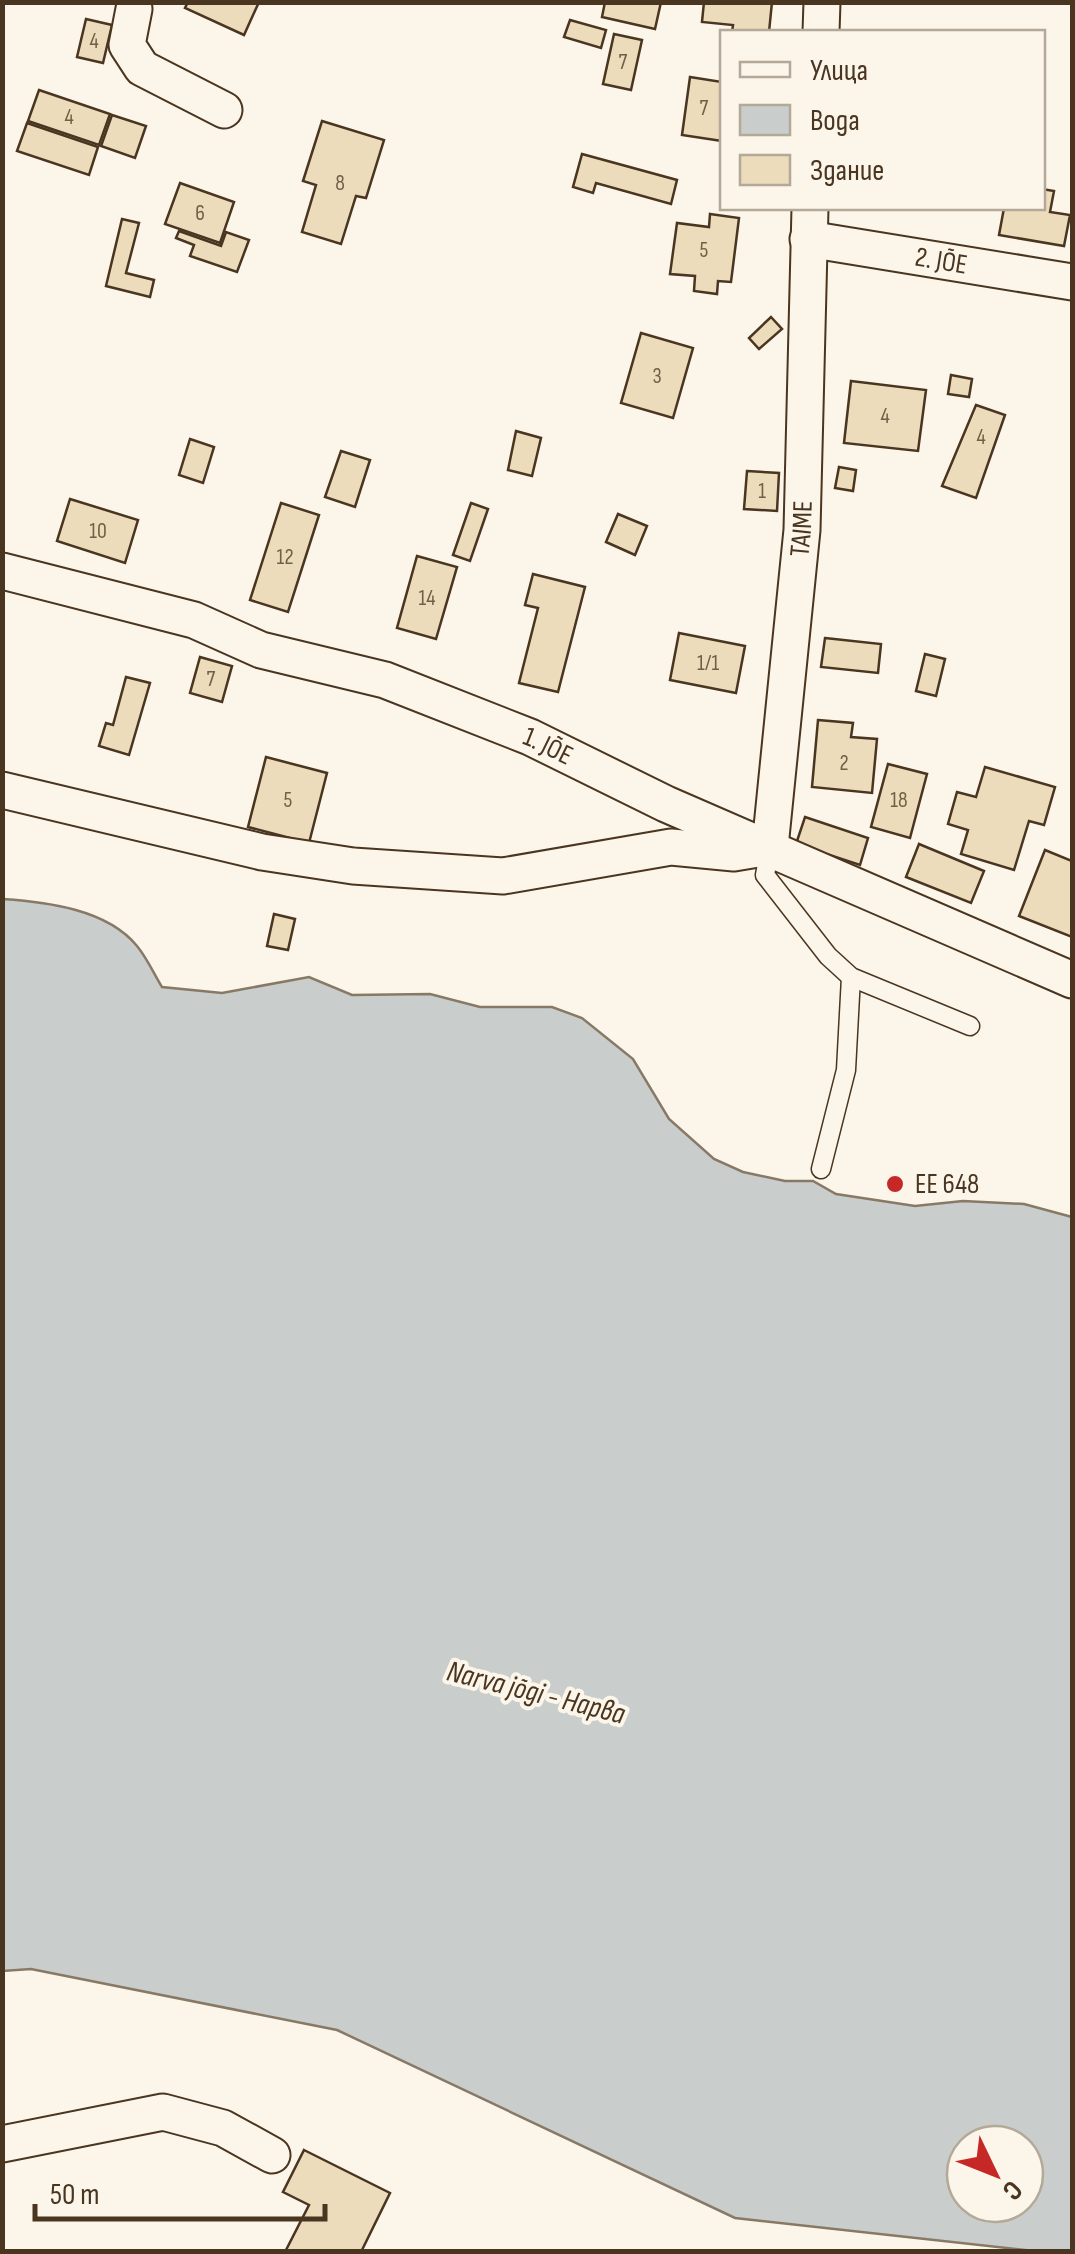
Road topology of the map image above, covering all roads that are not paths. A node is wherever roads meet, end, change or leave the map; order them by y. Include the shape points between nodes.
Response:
1 (822, 2) edge
2 (130, 5) edge
3 (821, 30) edge
4 (224, 110) dead end
5 (809, 223) edge
6 (1072, 282) edge
7 (2, 570) edge
8 (2, 790) edge
9 (770, 847) junction
10 (850, 977) junction
11 (1072, 980) edge
12 (970, 1026) dead end
13 (821, 1169) dead end
14 (2, 2144) edge
15 (272, 2155) dead end

1 - 3 street
2 - 4 street via 127,45 142,68
5 - 6 street, 2. JÕE
5 - 9 street, TAIME via 802,530
7 - 9 street, 1. JÕE via 194,620 261,650 385,680
8 - 9 street via 262,852 353,866 503,876 671,847 734,853
9 - 10 lane via 764,874
9 - 11 street, 1. JÕE
10 - 12 lane
10 - 13 lane via 846,1070
14 - 15 street via 163,2112 223,2128

